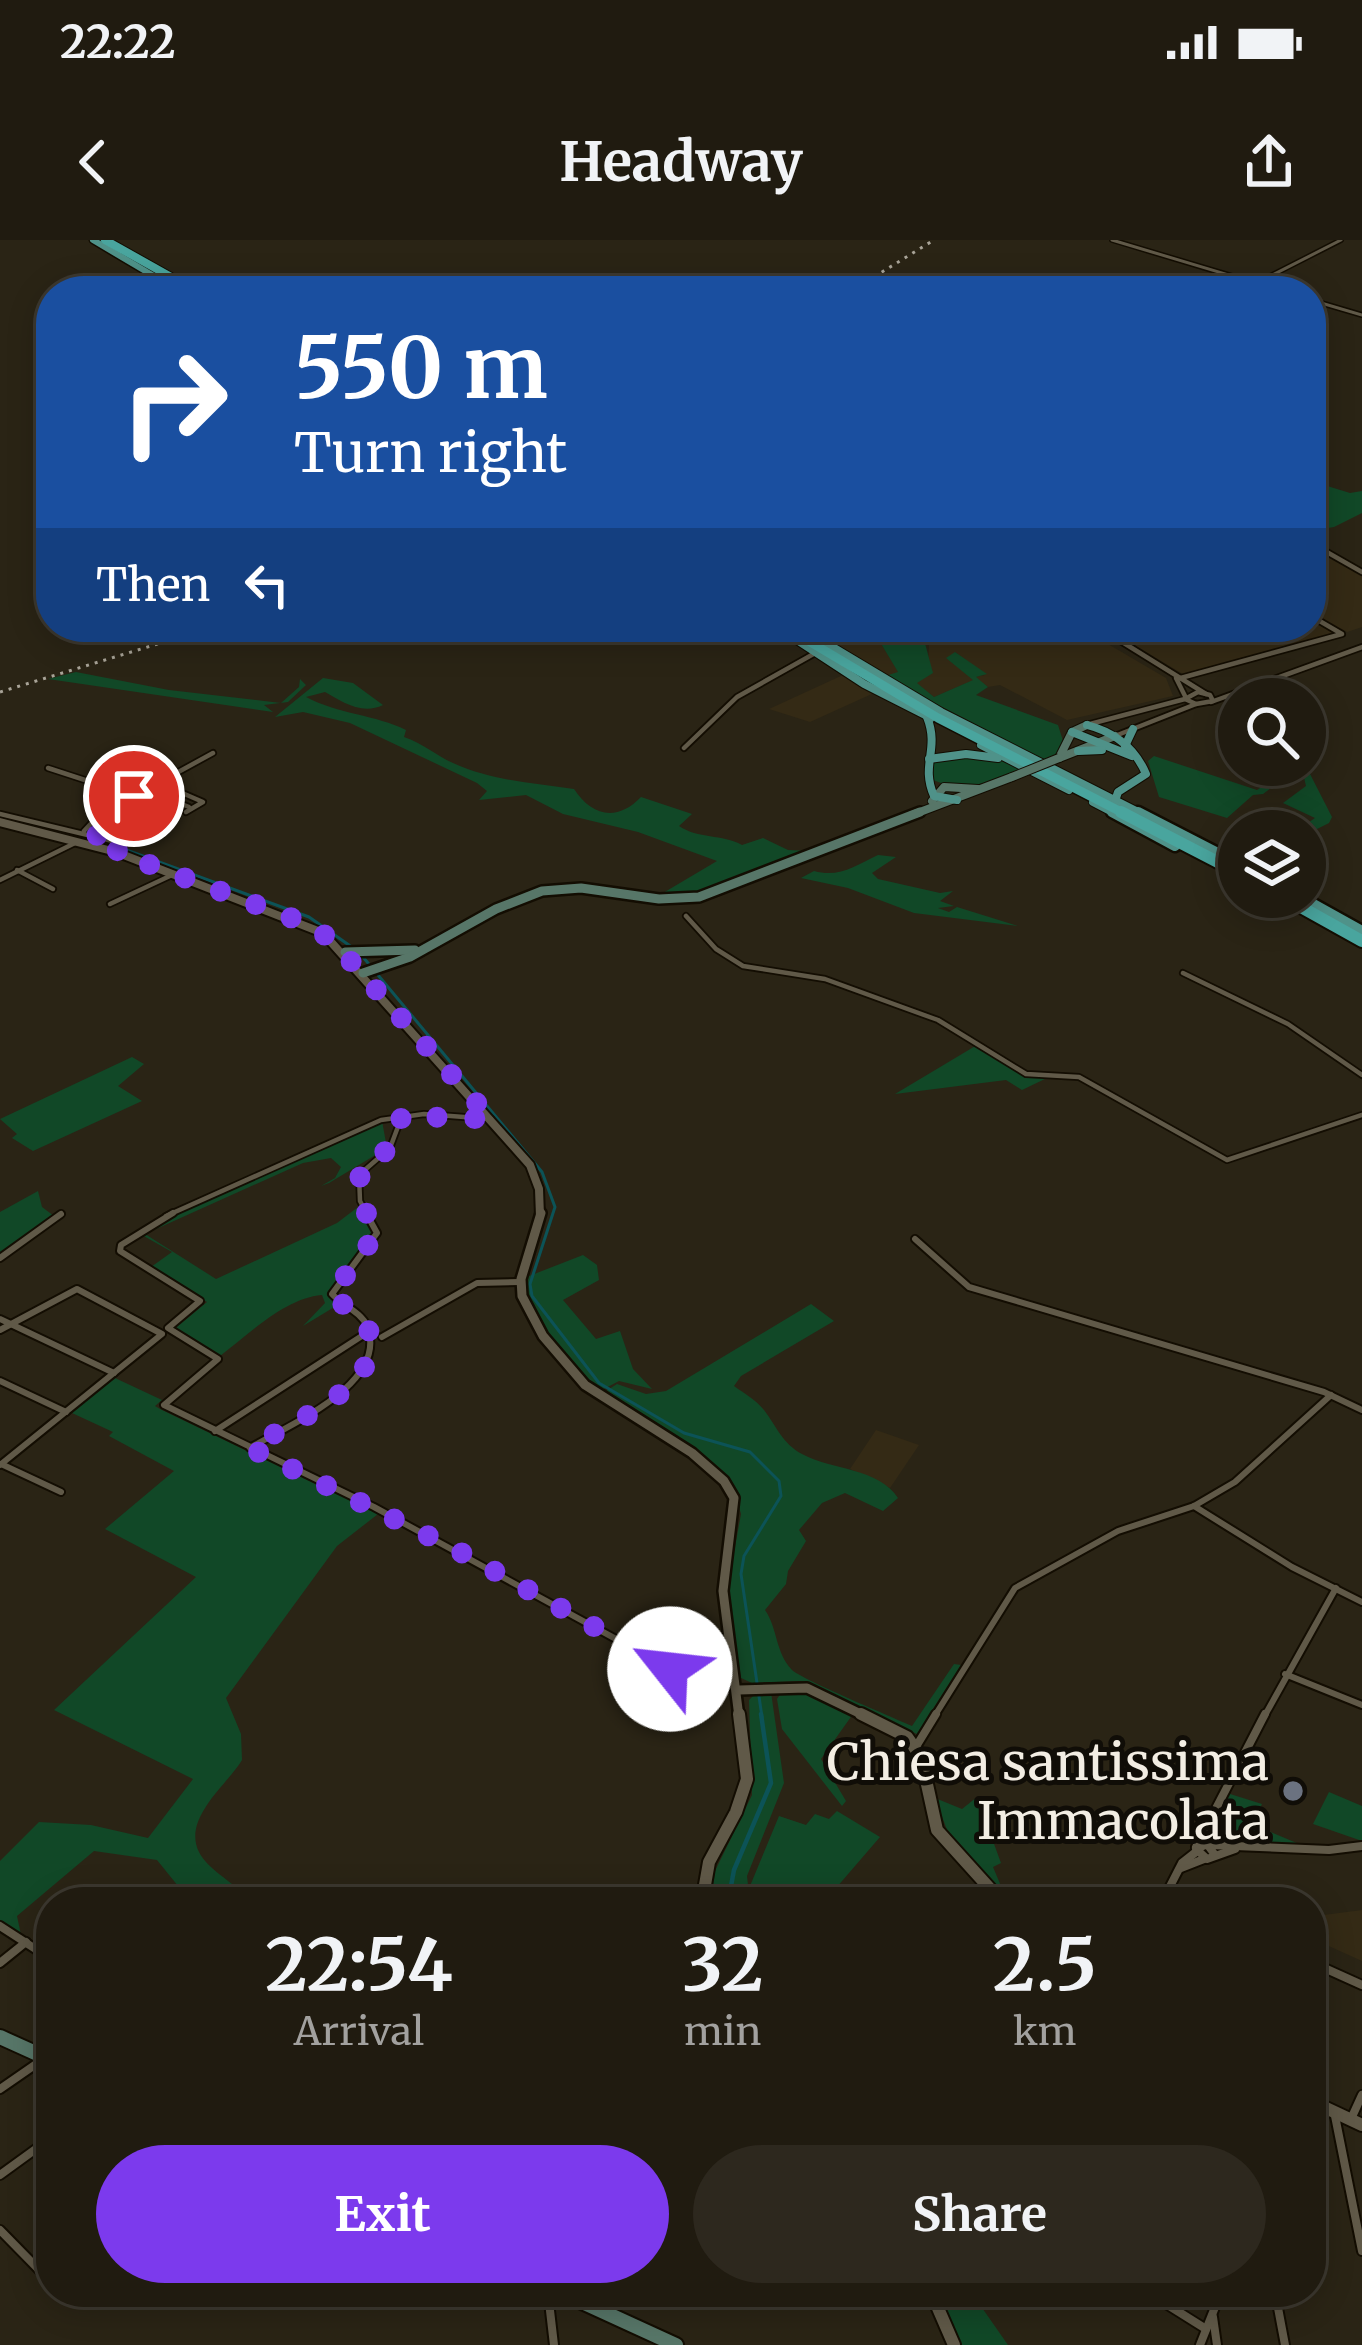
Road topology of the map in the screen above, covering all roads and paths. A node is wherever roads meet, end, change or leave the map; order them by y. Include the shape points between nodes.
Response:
1 (102, 240) edge
2 (1112, 240) edge
3 (1341, 240) edge
4 (158, 276) edge
5 (170, 276) edge
6 (1231, 276) edge
7 (1272, 276) edge
8 (1326, 304) edge
9 (1362, 315) edge
10 (1326, 552) edge
11 (1362, 572) edge
12 (1326, 625) edge
13 (1326, 638) edge
14 (805, 642) edge
15 (811, 642) edge
16 (813, 642) edge
17 (815, 642) edge
18 (1119, 642) edge
19 (1313, 642) edge
20 (1362, 647) edge
21 (817, 652) junction
22 (841, 659) junction
23 (856, 672) junction
24 (1180, 678) junction
25 (1207, 694) junction
26 (1185, 698) junction
27 (920, 700) junction
28 (899, 701) junction
29 (1211, 702) junction
30 (1196, 704) junction
31 (926, 716) junction
32 (1087, 725) junction
33 (1132, 729) junction
34 (1072, 733) junction
35 (1114, 736) junction
36 (1096, 743) junction
37 (684, 748) dead end
38 (1123, 749) junction
39 (1078, 751) junction
40 (213, 753) dead end
41 (1059, 758) junction
42 (928, 760) junction
43 (1019, 765) junction
44 (48, 768) dead end
45 (926, 778) junction
46 (1072, 780) junction
47 (159, 783) junction
48 (1130, 786) junction
49 (944, 787) junction
50 (987, 788) junction
51 (146, 790) junction
52 (134, 796) junction
53 (934, 796) junction
54 (957, 800) junction
55 (1115, 801) junction
56 (1100, 806) junction
57 (0, 818) edge
58 (82, 836) junction
59 (1209, 857) junction
60 (1218, 859) edge
61 (1218, 860) edge
62 (1218, 861) edge
63 (1218, 861) edge
64 (17, 870) junction
65 (176, 874) junction
66 (0, 880) edge
67 (53, 890) dead end
68 (110, 904) dead end
69 (686, 916) dead end
70 (1325, 918) edge
71 (1325, 918) edge
72 (1362, 939) edge
73 (348, 952) junction
74 (364, 973) junction
75 (1183, 973) dead end
76 (1362, 1075) edge
77 (1362, 1115) edge
78 (402, 1116) junction
79 (491, 1119) junction
80 (61, 1214) dead end
81 (915, 1239) dead end
82 (0, 1258) edge
83 (519, 1282) junction
84 (0, 1319) edge
85 (10, 1325) junction
86 (0, 1330) edge
87 (165, 1331) junction
88 (368, 1332) junction
89 (382, 1337) dead end
90 (114, 1372) junction
91 (0, 1381) edge
92 (1330, 1395) junction
93 (1362, 1410) edge
94 (66, 1412) junction
95 (215, 1431) junction
96 (250, 1448) junction
97 (1, 1464) edge
98 (61, 1492) dead end
99 (1194, 1506) junction
100 (1336, 1588) junction
101 (1362, 1602) edge
102 (734, 1671) junction
103 (1285, 1675) junction
104 (739, 1690) junction
105 (1362, 1705) edge
106 (916, 1747) junction
107 (1362, 1846) edge
108 (1205, 1850) junction
109 (705, 1887) edge
110 (988, 1887) edge
111 (1170, 1887) edge
112 (0, 1926) edge
113 (26, 1942) junction
114 (36, 1949) edge
115 (0, 1963) edge
116 (1326, 1969) edge
117 (1362, 1985) edge
118 (0, 2037) edge
119 (36, 2054) edge
120 (36, 2066) edge
121 (0, 2089) edge
122 (1362, 2095) edge
123 (1326, 2109) edge
124 (1334, 2113) junction
125 (1356, 2123) edge
126 (36, 2149) edge
127 (0, 2175) edge
128 (0, 2230) edge
129 (1362, 2251) edge
130 (36, 2267) edge
131 (552, 2307) edge
132 (590, 2307) edge
133 (938, 2307) edge
134 (1171, 2307) edge
135 (1215, 2307) edge
136 (1278, 2307) edge
137 (1212, 2314) junction
138 (1206, 2329) junction
139 (554, 2345) edge
140 (676, 2345) edge
141 (954, 2345) edge
142 (1200, 2345) edge
143 (1217, 2345) edge
144 (1285, 2345) edge

1 - 4 highway
1 - 5 highway
2 - 6 street
3 - 7 street
8 - 9 street
10 - 11 street
12 - 13 street via 1342,634
14 - 21 main road
15 - 23 highway
16 - 22 highway
17 - 27 main road
18 - 24 street
19 - 24 street
20 - 29 street
21 - 28 main road
21 - 37 street via 736,697
22 - 27 highway
22 - 61 highway
23 - 28 highway
23 - 59 highway
24 - 25 street
24 - 26 street
25 - 26 street
25 - 29 street
26 - 30 street
26 - 32 street
27 - 46 main road
28 - 31 main road
29 - 30 street
30 - 33 street
31 - 42 main road via 936,741
31 - 43 main road
32 - 34 main road
32 - 35 main road
33 - 35 street
33 - 38 main road
34 - 36 main road
34 - 41 main road
35 - 36 main road
35 - 38 main road
36 - 38 main road
36 - 39 main road
38 - 39 main road
38 - 48 main road via 1146,774
39 - 41 main road
40 - 47 street
41 - 50 main road, bridge
42 - 43 main road via 966,754
42 - 45 main road
43 - 56 main road
44 - 52 street
45 - 49 main road
45 - 53 main road
46 - 48 main road
46 - 55 main road
47 - 51 street
47 - 51 street via 203,802 187,810
48 - 55 main road
49 - 50 main road
49 - 53 main road
50 - 54 main road
51 - 52 street
52 - 58 street via 98,815
53 - 54 main road
53 - 73 main road via 922,811 696,894 545,887 413,951
54 - 74 main road via 699,896 649,900 581,888 530,895
55 - 60 main road
56 - 59 highway
56 - 62 main road
57 - 58 street
58 - 64 street
58 - 65 street
59 - 63 highway
64 - 66 street
64 - 67 street
65 - 68 street
65 - 73 street via 305,923
69 - 77 street via 743,966 825,979 938,1020 1026,1074 1074,1075 1227,1160
70 - 72 highway
71 - 72 main road
73 - 74 street
74 - 79 street
75 - 76 street via 1288,1024
78 - 79 street
78 - 87 street via 163,1217 121,1245 200,1301
78 - 88 street via 390,1148 359,1175 360,1201 377,1233 333,1288
79 - 83 street via 530,1165 542,1195 542,1220
80 - 82 street
81 - 92 street via 969,1287
83 - 89 street via 477,1282
83 - 102 street via 529,1314 591,1390 729,1485 736,1509 723,1591
84 - 85 street
85 - 86 street
85 - 87 street via 77,1289
85 - 90 street
87 - 90 street
87 - 95 street via 218,1360 164,1405
88 - 95 street
88 - 96 street via 366,1362 342,1397
90 - 94 street
91 - 94 street
92 - 93 street
92 - 99 street via 1235,1482
94 - 97 street
95 - 96 street
96 - 102 street via 453,1548 670,1669 695,1676
97 - 98 street
99 - 100 street
99 - 106 street via 1118,1532 1015,1588
100 - 101 street
100 - 103 street
102 - 104 street
103 - 105 street
103 - 108 street via 1207,1821
104 - 106 street via 815,1691
104 - 109 street via 746,1790 709,1862
106 - 110 street via 933,1819
107 - 108 street
108 - 111 street
112 - 113 street
113 - 114 street
113 - 115 street
116 - 117 street
118 - 119 main road
120 - 121 street
122 - 125 street
123 - 124 street
124 - 125 street
124 - 129 street
126 - 127 street
128 - 130 street
131 - 139 street
132 - 140 main road
133 - 141 street
134 - 138 street
135 - 137 street
136 - 144 street
137 - 138 street
137 - 143 street
138 - 142 street

